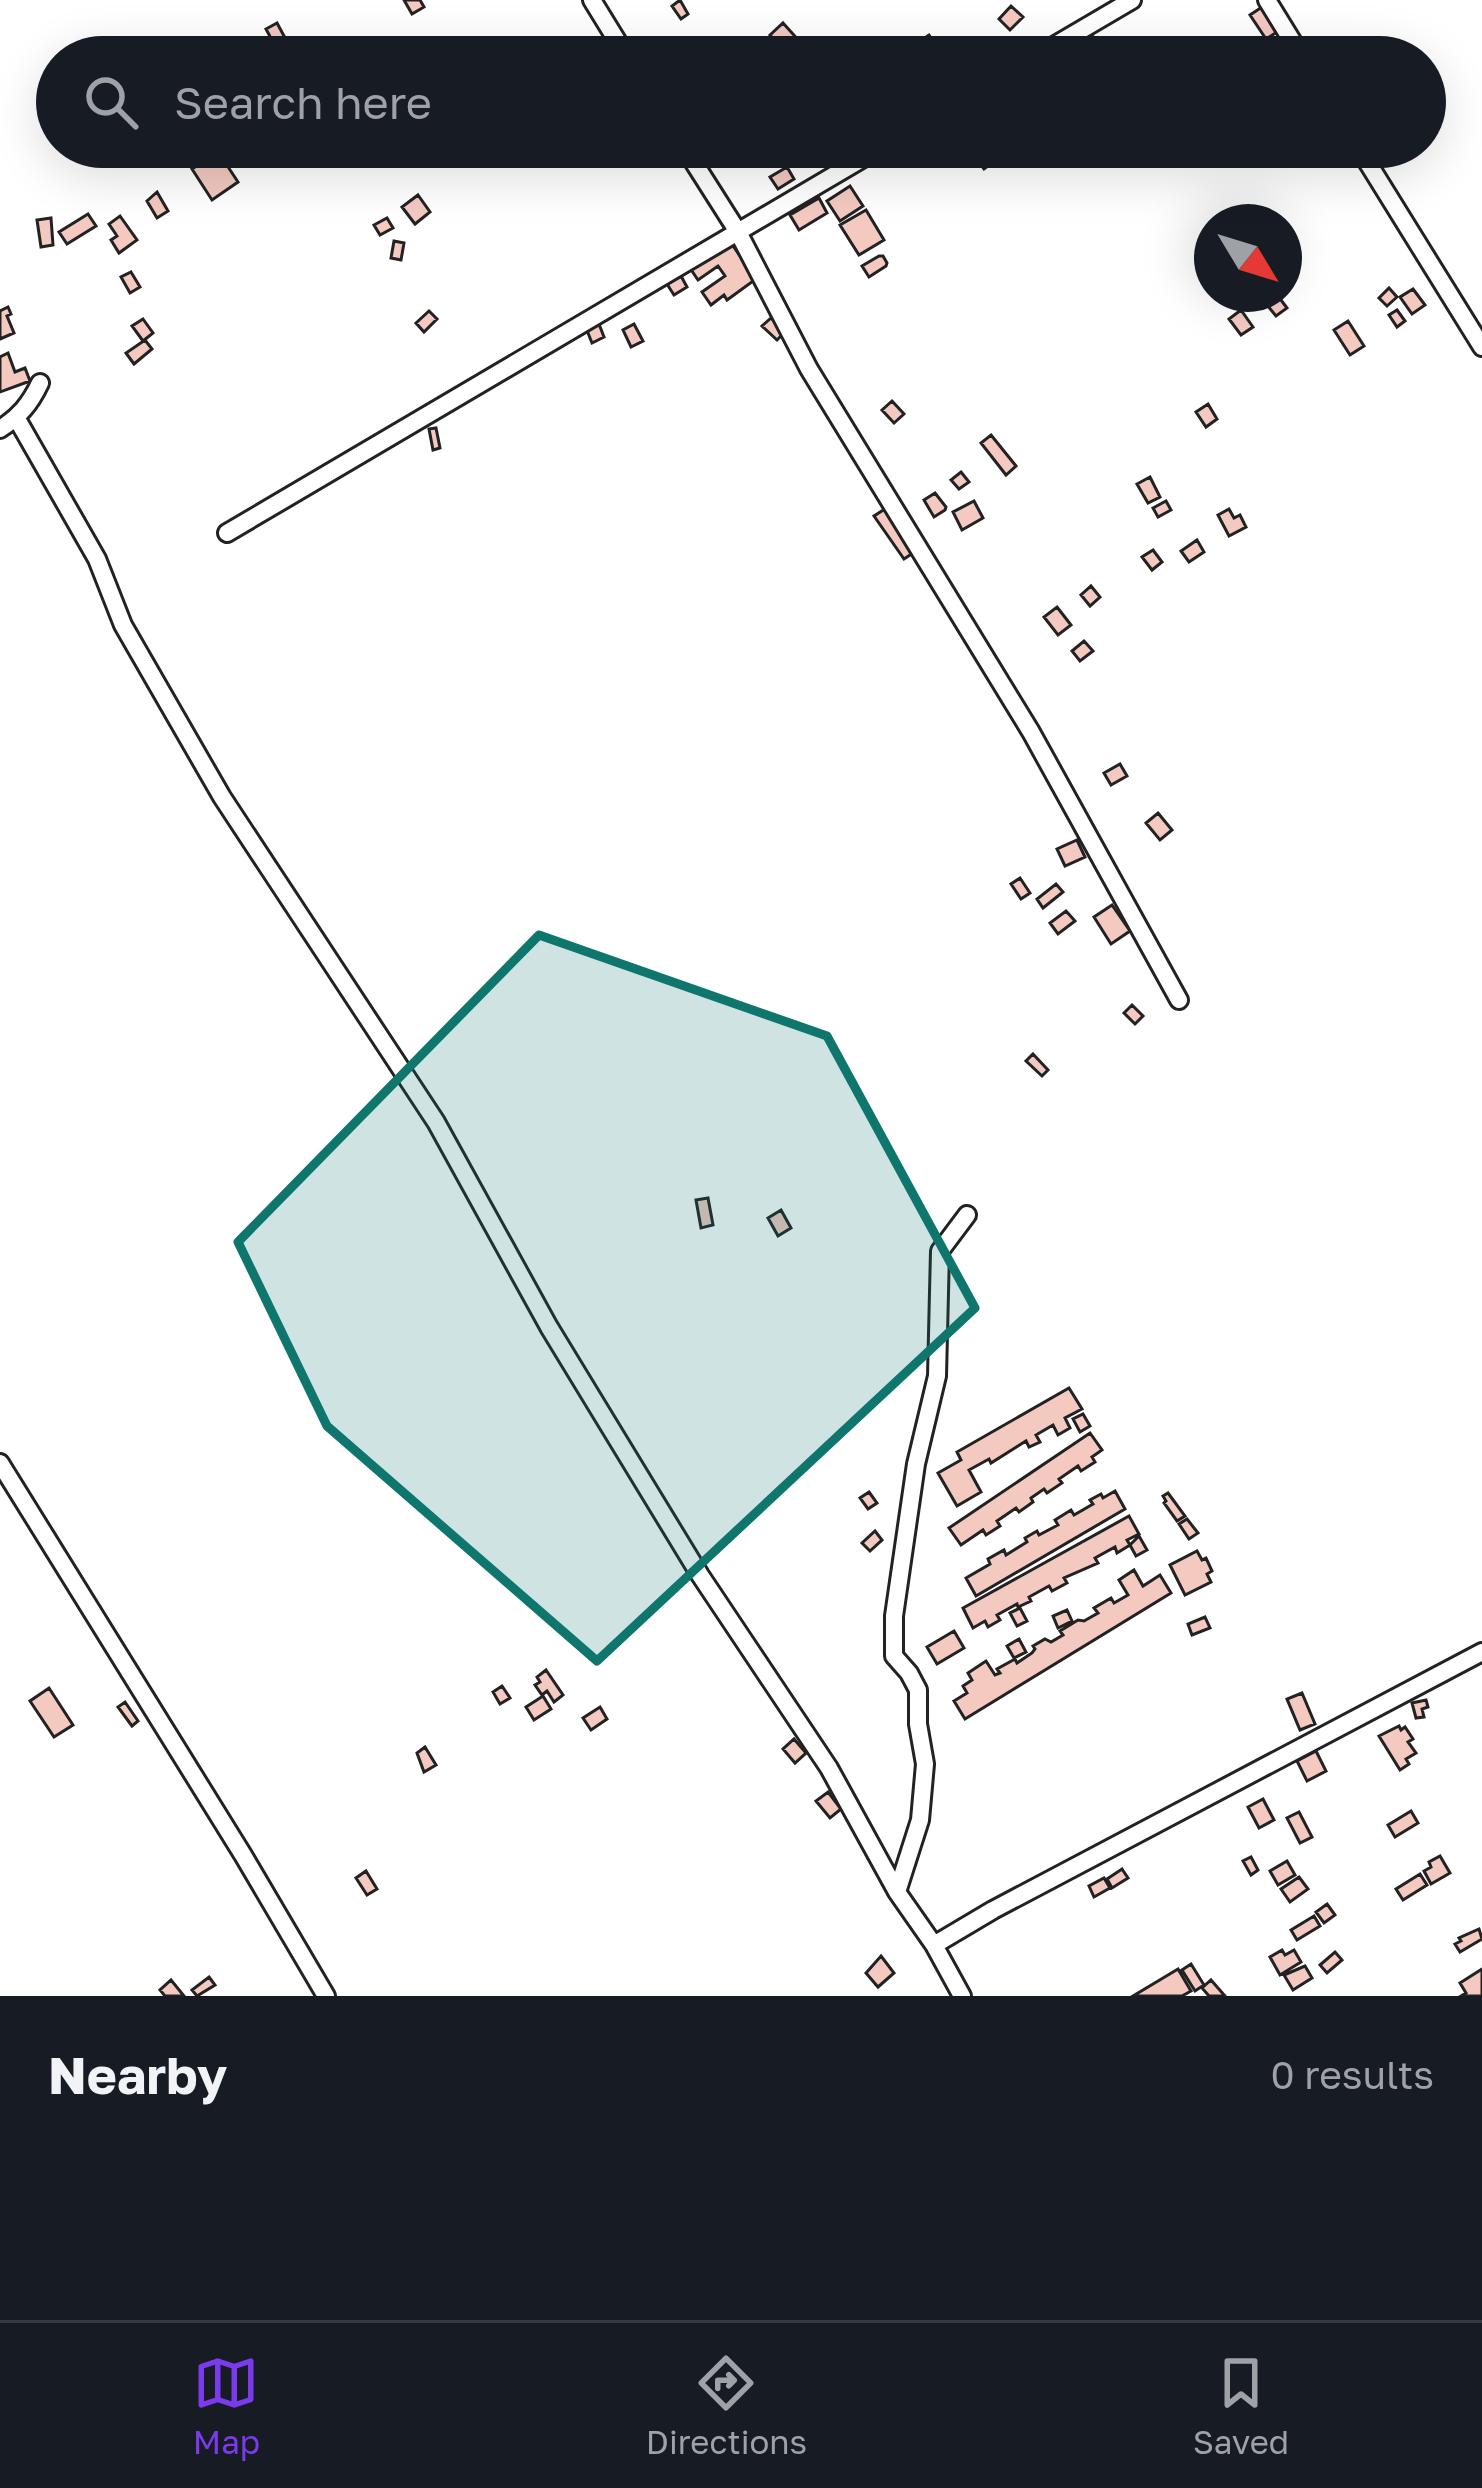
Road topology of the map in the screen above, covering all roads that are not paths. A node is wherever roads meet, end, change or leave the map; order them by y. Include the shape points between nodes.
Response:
1 (592, 0) edge
2 (1132, 0) edge
3 (1267, 0) edge
4 (615, 36) edge
5 (1071, 36) edge
6 (1289, 36) edge
7 (697, 168) edge
8 (846, 168) edge
9 (1371, 168) edge
10 (738, 232) junction
11 (1482, 347) edge
12 (40, 383) dead end
13 (17, 418) junction
14 (0, 429) edge
15 (227, 533) dead end
16 (1179, 1000) dead end
17 (967, 1215) dead end
18 (0, 1463) edge
19 (1482, 1652) edge
20 (897, 1892) junction
21 (934, 1945) junction
22 (326, 1996) edge
23 (962, 1996) edge

1 - 4 street
2 - 5 street
3 - 6 street
7 - 10 street
8 - 10 street
9 - 11 street
10 - 15 street
10 - 16 street via 808,369 1031,732
12 - 13 street
13 - 14 street
13 - 20 street via 222,797 436,1122 549,1328 829,1768
17 - 20 street via 940,1251 937,1376 894,1616 895,1660 918,1690 926,1764 920,1820
18 - 22 street
19 - 21 street
20 - 21 street
21 - 23 street

